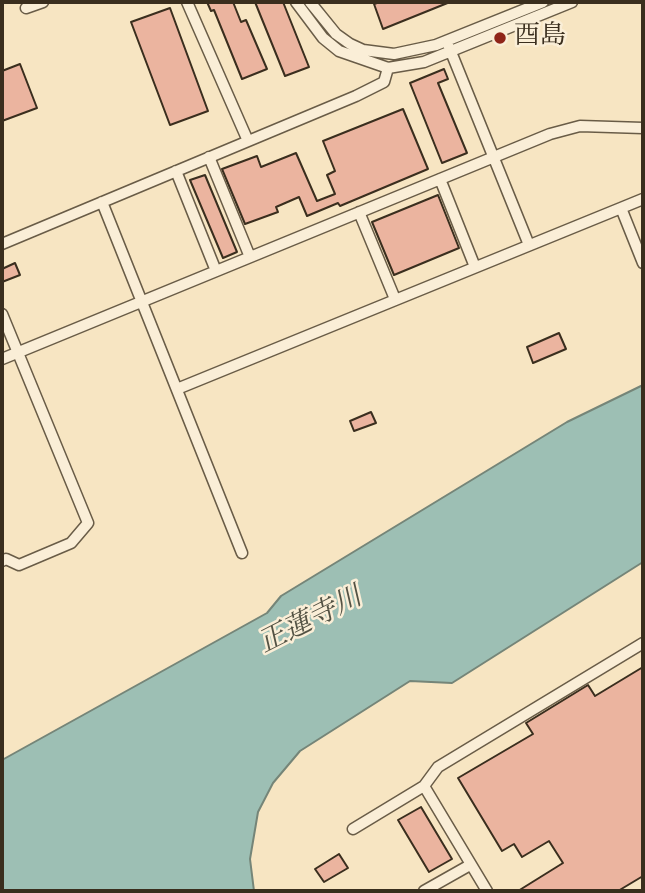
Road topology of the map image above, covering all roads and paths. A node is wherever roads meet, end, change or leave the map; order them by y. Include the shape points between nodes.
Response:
1 (43, 2) edge
2 (187, 2) edge
3 (296, 2) edge
4 (310, 2) edge
5 (543, 2) edge
6 (572, 2) edge
7 (26, 8) dead end
8 (519, 12) edge
9 (449, 46) junction
10 (388, 68) junction
11 (643, 128) edge
12 (248, 141) junction
13 (209, 157) junction
14 (494, 157) junction
15 (176, 171) junction
16 (440, 179) junction
17 (643, 199) edge
18 (102, 202) junction
19 (621, 208) junction
20 (359, 212) junction
21 (2, 244) edge
22 (529, 245) junction
23 (250, 257) junction
24 (643, 263) edge
25 (475, 267) junction
26 (216, 271) junction
27 (395, 299) junction
28 (141, 302) junction
29 (2, 314) edge
30 (18, 352) junction
31 (2, 359) edge
32 (177, 389) junction
33 (242, 553) dead end
34 (2, 561) edge
35 (643, 643) edge
36 (424, 786) junction
37 (353, 829) dead end
38 (471, 865) junction
39 (425, 891) edge
40 (486, 891) edge

1 - 7 street
2 - 12 street
3 - 10 street via 339,51
4 - 9 street via 336,34 363,50 406,54
5 - 8 street
6 - 8 street
8 - 9 street
9 - 10 street via 412,65
9 - 14 street
10 - 12 street via 384,82
11 - 14 street via 580,126
12 - 13 street
13 - 15 street
13 - 23 street
14 - 16 street
14 - 22 street
15 - 18 street
15 - 26 street
16 - 20 street
16 - 25 street
17 - 19 street
18 - 21 street
18 - 28 street
19 - 22 street
19 - 24 street
20 - 23 street
20 - 27 street
22 - 25 street
23 - 26 street
25 - 27 street
26 - 28 street
27 - 32 street
28 - 30 street
28 - 32 street
29 - 30 street
30 - 31 street
30 - 34 street via 88,523 61,548 19,565
32 - 33 street
35 - 36 street via 438,767
36 - 37 street
36 - 38 street
38 - 39 street
38 - 40 street

